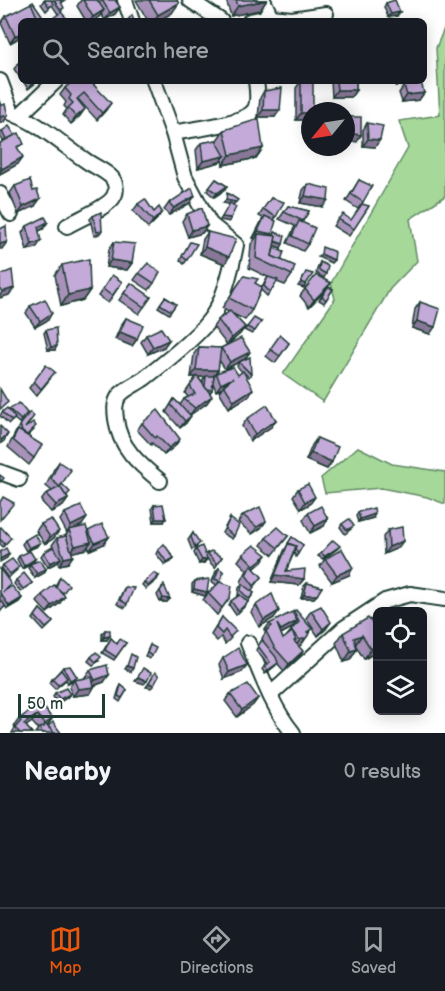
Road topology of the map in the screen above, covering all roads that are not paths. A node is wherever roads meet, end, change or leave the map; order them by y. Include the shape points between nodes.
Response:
1 (190, 0) edge
2 (263, 0) edge
3 (326, 14) dead end
4 (271, 17) junction
5 (217, 18) edge
6 (266, 18) edge
7 (282, 18) edge
8 (299, 18) edge
9 (0, 81) edge
10 (53, 84) edge
11 (155, 84) edge
12 (257, 84) edge
13 (19, 116) junction
14 (173, 133) junction
15 (0, 194) edge
16 (11, 214) dead end
17 (67, 226) dead end
18 (0, 472) edge
19 (19, 480) dead end
20 (160, 481) dead end
21 (445, 598) edge
22 (248, 643) dead end
23 (270, 695) junction
24 (292, 733) edge

1 - 5 street
2 - 4 street
3 - 8 street
4 - 6 street
4 - 7 street
9 - 13 street via 12,113
10 - 13 street
11 - 14 street
12 - 14 street via 254,110 245,118
13 - 17 street via 54,135 112,178 116,186 110,202
14 - 20 street via 185,177 210,224 236,245 214,314 200,331 117,397 117,428 126,448
15 - 16 street
18 - 19 street
21 - 23 street via 410,594 385,601 345,628
22 - 23 street
23 - 24 street

